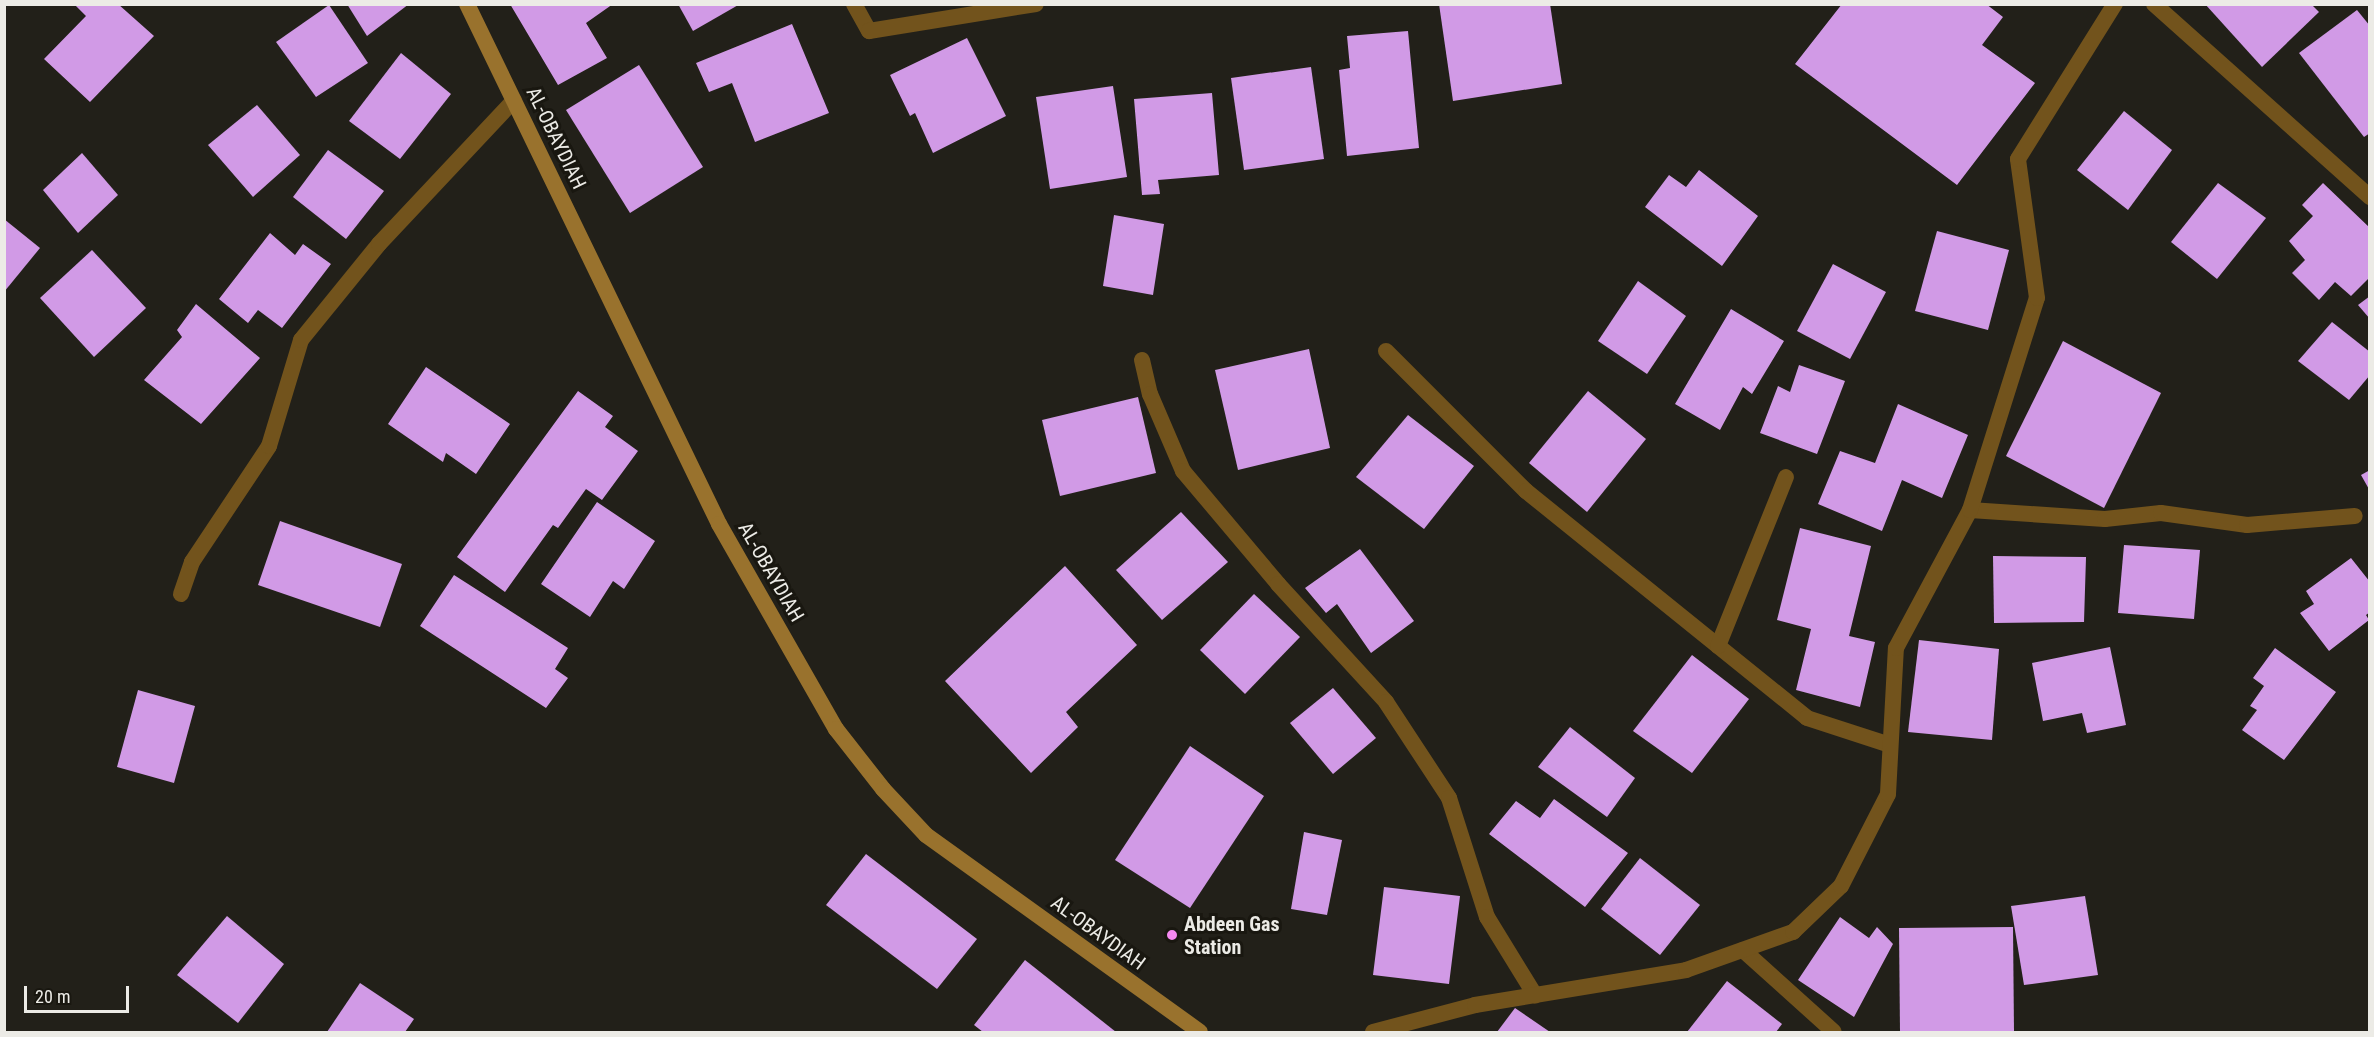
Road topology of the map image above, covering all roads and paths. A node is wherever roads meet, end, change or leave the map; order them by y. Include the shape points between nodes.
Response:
1 (467, 4) edge
2 (854, 4) edge
3 (1036, 4) edge
4 (2115, 4) edge
5 (2154, 4) edge
6 (514, 100) junction
7 (2370, 197) edge
8 (1386, 351) dead end
9 (1142, 360) dead end
10 (1786, 477) dead end
11 (1970, 510) junction
12 (2355, 516) dead end
13 (181, 594) dead end
14 (1718, 645) junction
15 (1890, 745) junction
16 (1743, 950) junction
17 (1535, 995) junction
18 (1200, 1032) edge
19 (1373, 1032) edge
20 (1834, 1032) edge

1 - 6 main road, AL-OBAYDIAH
2 - 3 street via 869,31
4 - 11 street via 2018,159 2037,298
5 - 7 street
6 - 13 street via 379,244 301,340 269,446 192,562
6 - 18 main road, AL-OBAYDIAH via 719,524 836,729 882,789 926,835
8 - 14 street via 1526,491
9 - 17 street via 1150,394 1182,471 1278,585 1386,702 1449,798 1486,918
10 - 14 street
11 - 12 street via 2105,519 2161,513 2247,525
11 - 15 street via 1896,648
14 - 15 street via 1807,718
15 - 16 street via 1887,794 1841,886 1793,933
16 - 17 street via 1686,970
16 - 20 street
17 - 19 street via 1475,1005

